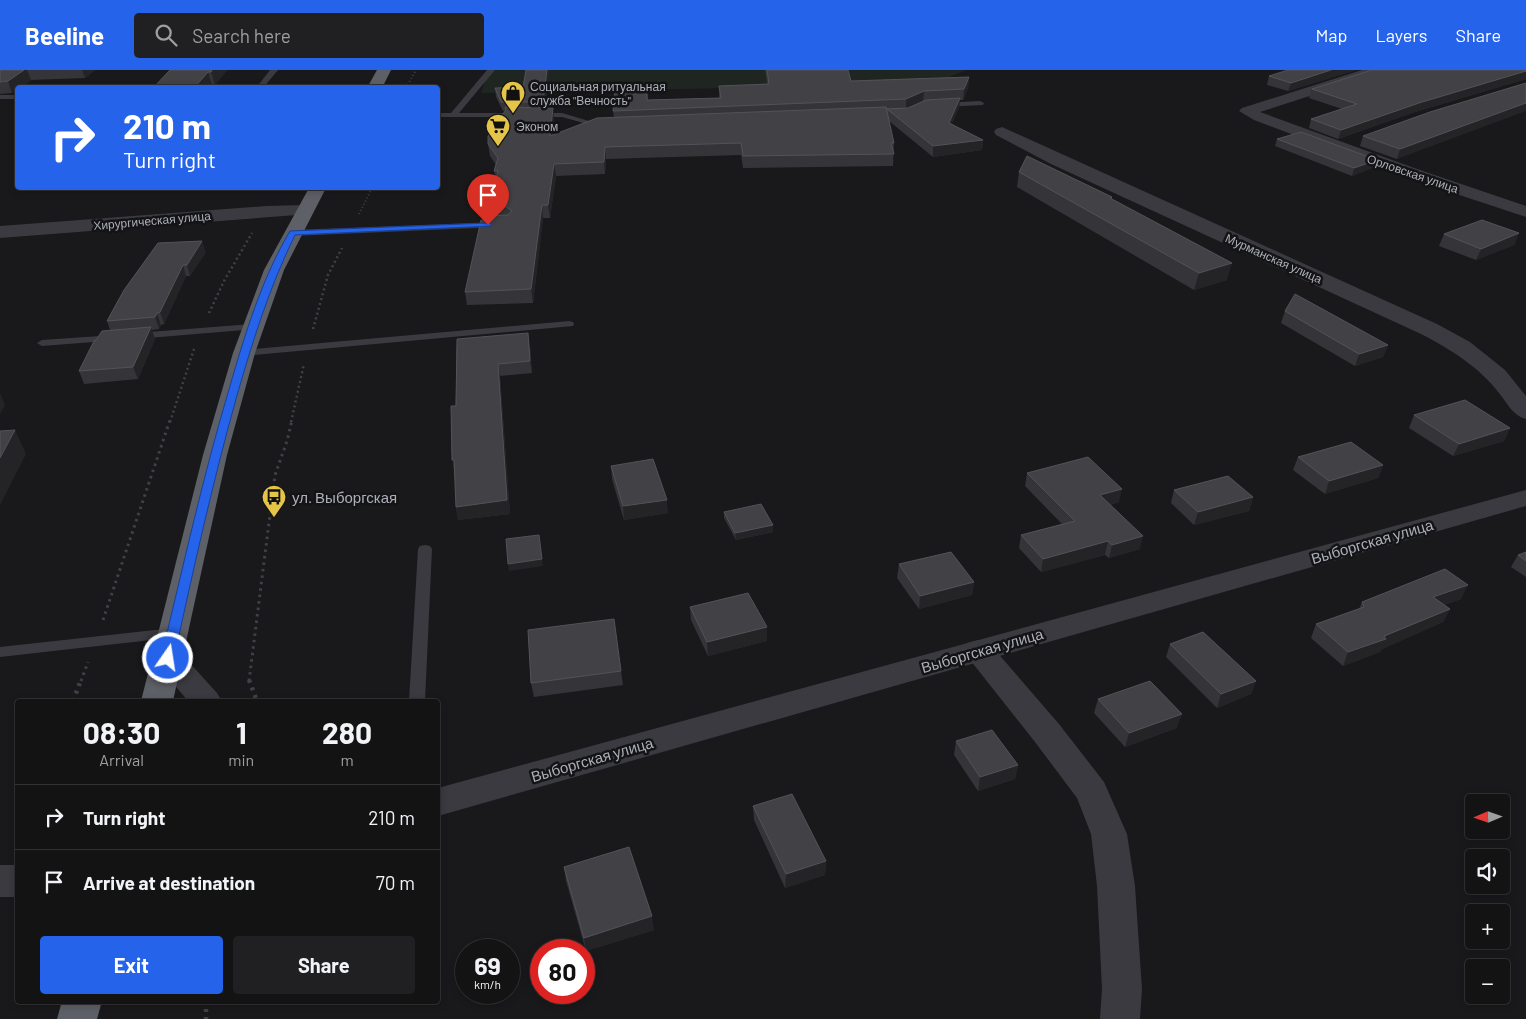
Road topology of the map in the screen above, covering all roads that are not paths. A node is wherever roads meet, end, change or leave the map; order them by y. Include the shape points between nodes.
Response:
1 (274, 70) edge
2 (384, 70) edge
3 (490, 70) edge
4 (1376, 70) edge
5 (262, 85) edge
6 (376, 85) edge
7 (15, 97) edge
8 (0, 98) edge
9 (980, 103) dead end
10 (932, 105) edge
11 (454, 114) junction
12 (440, 117) edge
13 (614, 126) edge
14 (1002, 132) dead end
15 (1357, 140) dead end
16 (1338, 146) junction
17 (316, 190) edge
18 (304, 210) junction
19 (1526, 212) edge
20 (507, 224) edge
21 (0, 232) edge
22 (293, 233) junction
23 (569, 324) dead end
24 (252, 327) junction
25 (42, 343) dead end
26 (244, 353) junction
27 (1526, 412) edge
28 (1526, 498) edge
29 (425, 549) dead end
30 (170, 646) junction
31 (978, 651) junction
32 (0, 652) edge
33 (157, 699) edge
34 (205, 699) edge
35 (417, 699) edge
36 (440, 801) edge
37 (0, 881) edge
38 (15, 881) edge
39 (81, 1004) edge
40 (77, 1019) edge
41 (1120, 1019) edge

1 - 5 lane
2 - 6 highway
3 - 11 lane
4 - 16 street, Орловская улица via 1247,111
7 - 8 lane
9 - 10 lane
11 - 12 lane
11 - 13 lane via 562,115
14 - 27 street, Мурманская улица via 1057,160 1429,328 1462,347 1498,375
15 - 16 street
16 - 19 street, Орловская улица
17 - 18 highway
18 - 21 street, Хирургическая улица
18 - 22 highway
20 - 22 lane
22 - 24 highway via 274,270
23 - 26 lane
24 - 25 lane
24 - 26 highway
26 - 30 highway via 215,455
28 - 31 street, Выборгская улица
29 - 35 lane
30 - 32 lane via 96,642
30 - 33 highway
30 - 34 street
31 - 36 street, Выборгская улица
31 - 41 street via 1092,792 1109,834 1116,886 1122,989
37 - 38 street
39 - 40 highway

